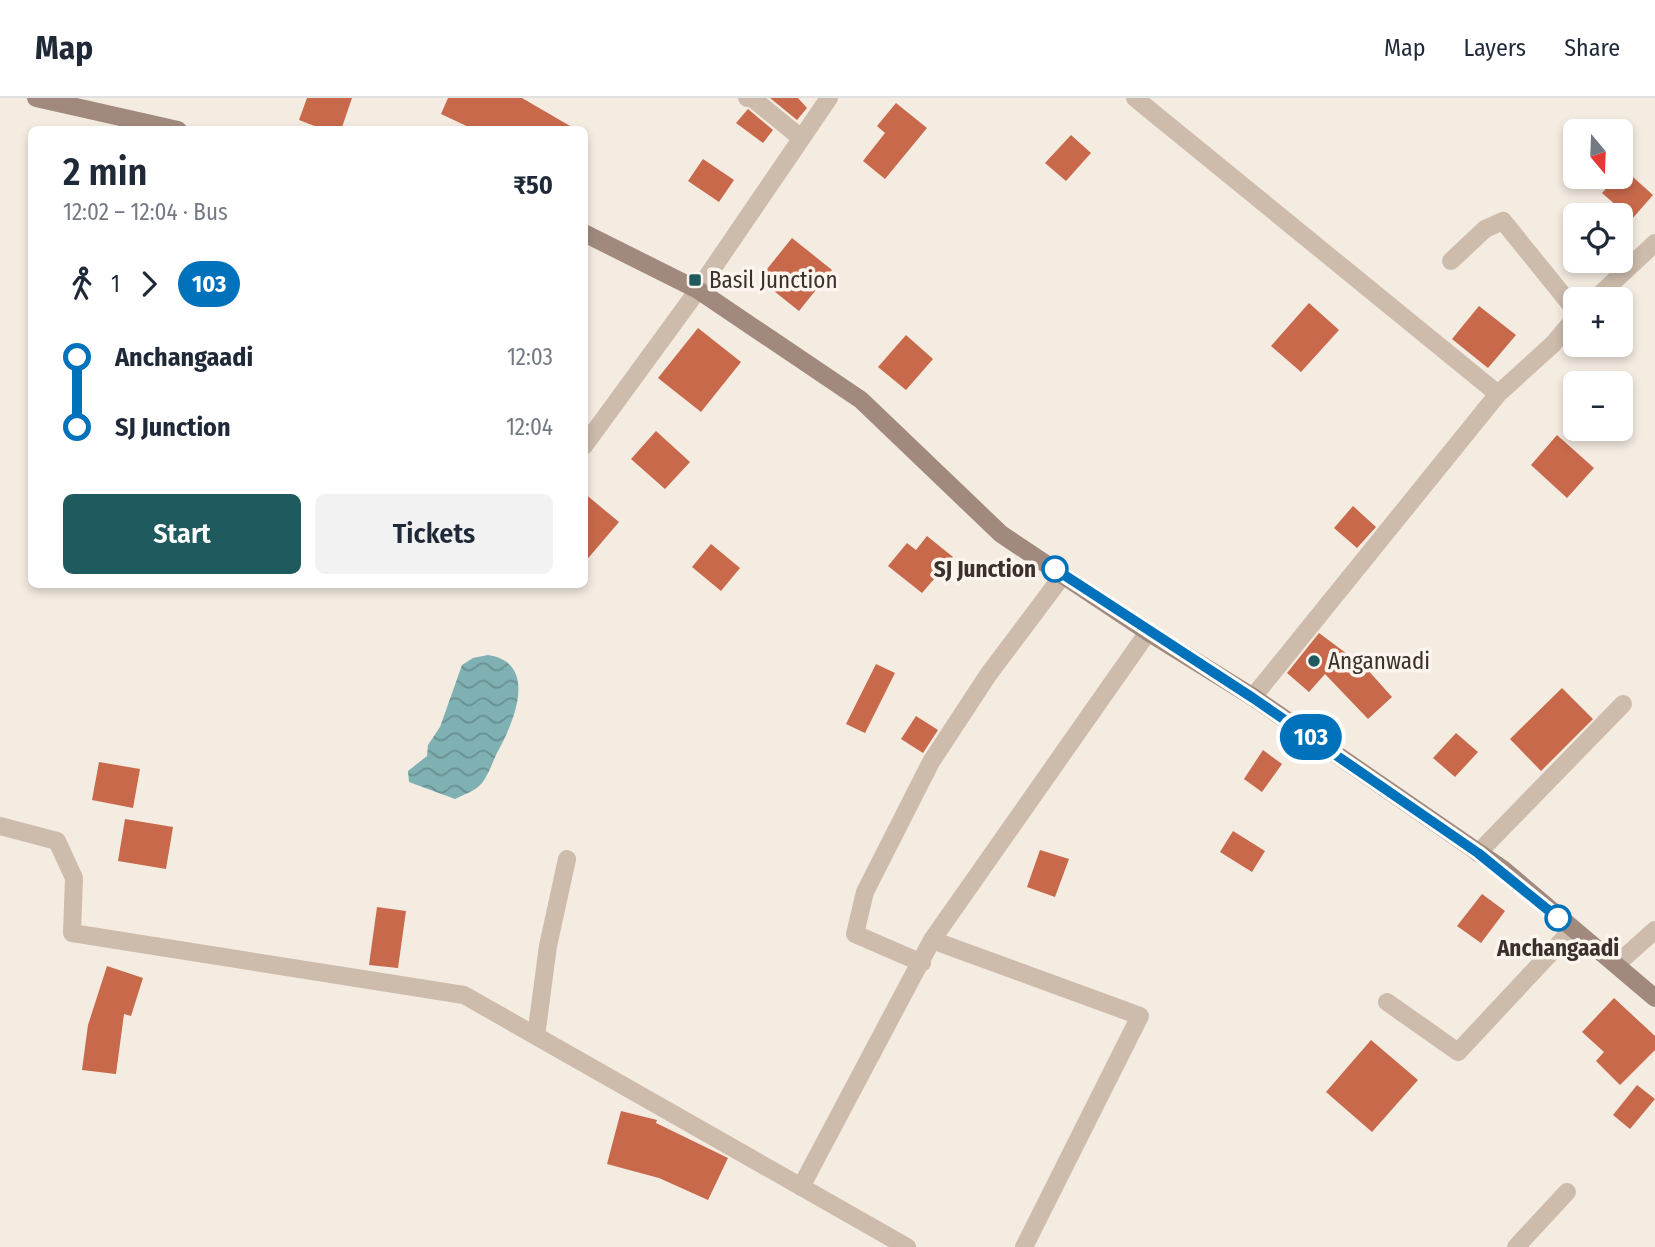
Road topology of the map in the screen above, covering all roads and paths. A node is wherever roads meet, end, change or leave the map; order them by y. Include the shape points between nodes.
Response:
1 (36, 98) edge
2 (747, 98) edge
3 (829, 98) edge
4 (1135, 98) edge
5 (160, 126) edge
6 (801, 138) junction
7 (588, 235) edge
8 (1655, 243) edge
9 (1451, 261) dead end
10 (1608, 287) edge
11 (698, 290) junction
12 (1563, 295) edge
13 (1563, 332) edge
14 (1497, 394) junction
15 (588, 441) edge
16 (1063, 575) junction
17 (1148, 632) junction
18 (1253, 698) junction
19 (1623, 704) dead end
20 (0, 826) edge
21 (1478, 853) junction
22 (567, 859) dead end
23 (1572, 930) junction
24 (1655, 930) edge
25 (932, 940) junction
26 (922, 963) junction
27 (1617, 964) junction
28 (1655, 998) edge
29 (1387, 1003) dead end
30 (536, 1036) junction
31 (802, 1187) junction
32 (1567, 1192) dead end
33 (897, 1244) edge
34 (1024, 1247) edge
35 (1516, 1247) edge

1 - 5 main road
2 - 6 street
3 - 6 street
4 - 14 street
6 - 11 street
7 - 11 main road
8 - 10 street
9 - 12 street via 1485,229 1503,221
11 - 15 street
11 - 16 main road via 861,400 1001,534
13 - 14 street
14 - 18 street
16 - 17 main road
16 - 26 street via 988,675 931,762 865,892 855,934
17 - 18 main road
17 - 25 street
18 - 21 main road
19 - 21 street
20 - 30 street via 57,841 74,878 72,933 464,995
21 - 23 main road
22 - 30 street via 548,946
23 - 27 main road
23 - 29 street via 1458,1052
24 - 27 street
25 - 26 street
25 - 34 street via 1140,1016
26 - 31 street
27 - 28 main road
30 - 31 street
31 - 33 street
32 - 35 street

